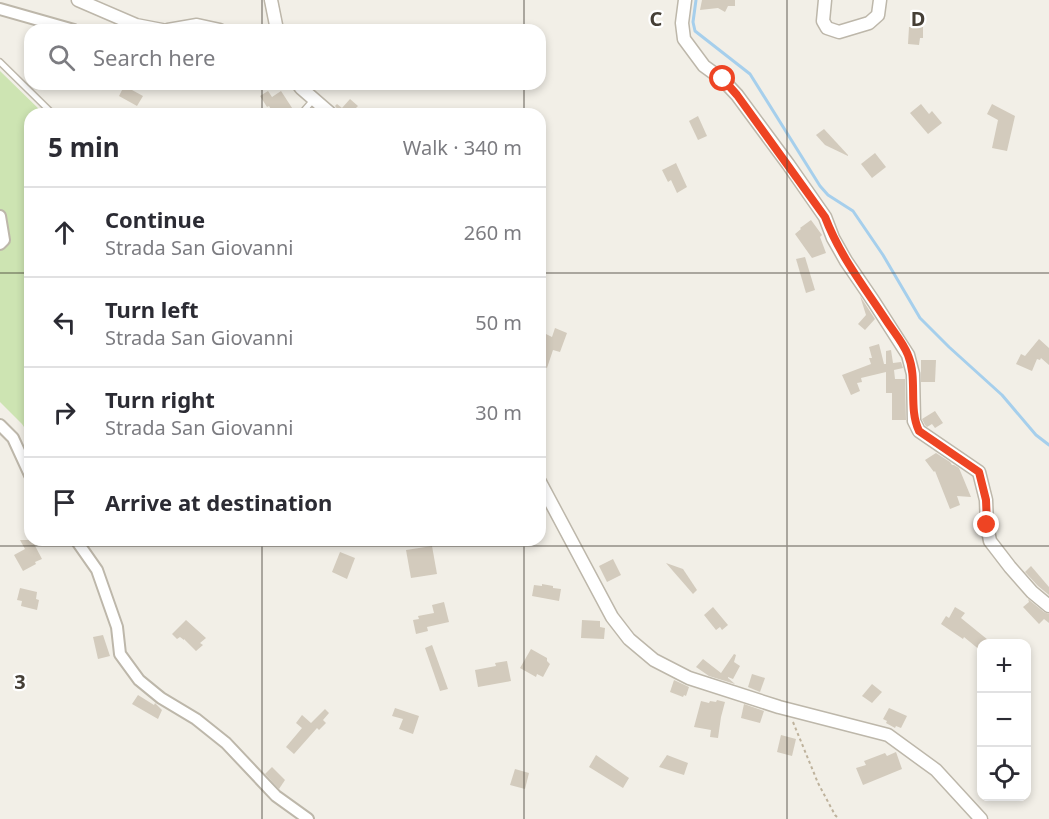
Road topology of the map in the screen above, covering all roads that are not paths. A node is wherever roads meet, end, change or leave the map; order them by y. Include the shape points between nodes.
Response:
1 (78, 0) edge
2 (271, 0) edge
3 (685, 0) edge
4 (825, 0) edge
5 (880, 0) edge
6 (0, 9) edge
7 (53, 24) edge
8 (134, 24) edge
9 (276, 24) edge
10 (0, 62) edge
11 (24, 86) edge
12 (29, 90) edge
13 (303, 90) edge
14 (314, 99) junction
15 (47, 108) edge
16 (306, 108) edge
17 (324, 108) edge
18 (0, 216) edge
19 (0, 244) edge
20 (0, 425) edge
21 (24, 463) edge
22 (546, 493) edge
23 (82, 546) edge
24 (1049, 606) edge
25 (308, 819) edge
26 (981, 819) edge

1 - 8 street
2 - 9 street
3 - 24 street via 684,39 704,66 737,95 825,217 846,261 908,355 913,374 914,422 919,431 979,472 990,541 1032,592
4 - 5 street via 823,21 827,28 839,32 869,23 878,15
6 - 7 street
10 - 11 lane
12 - 15 lane
13 - 14 street
14 - 16 lane
14 - 17 street
18 - 19 street via 4,240
20 - 21 street via 13,438
22 - 26 street via 612,617 629,639 654,660 689,678 779,707 888,735 936,770
23 - 25 street via 97,570 117,627 120,654 139,680 226,743 276,796

